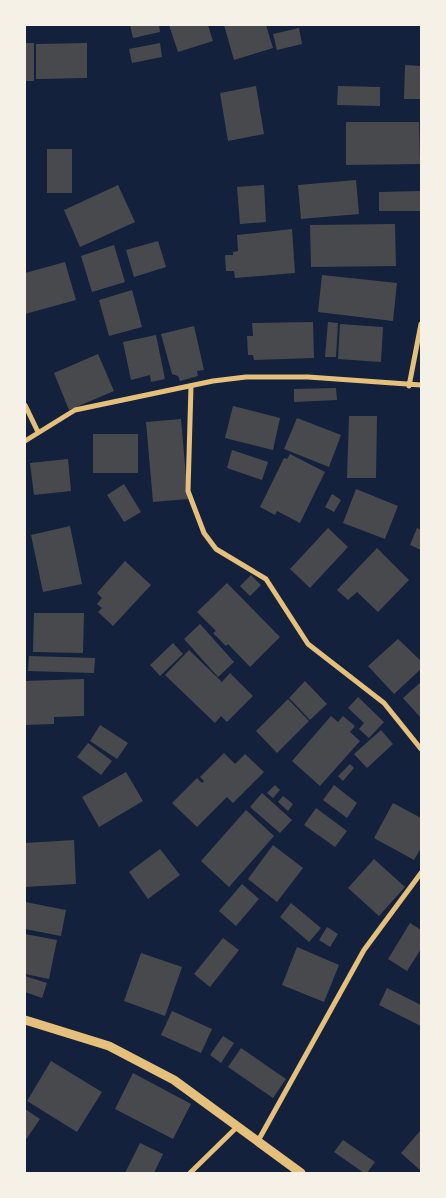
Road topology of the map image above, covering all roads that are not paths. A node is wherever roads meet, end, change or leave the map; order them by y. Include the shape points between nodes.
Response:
1 (421, 324) edge
2 (421, 385) edge
3 (191, 386) junction
4 (409, 386) junction
5 (25, 405) edge
6 (38, 432) junction
7 (25, 441) edge
8 (421, 749) edge
9 (421, 873) edge
10 (25, 1020) edge
11 (238, 1126) junction
12 (258, 1141) junction
13 (190, 1173) edge
14 (301, 1173) edge

1 - 4 street
2 - 4 street
3 - 4 street via 246,377 308,377
3 - 6 street via 75,410
3 - 8 street via 188,491 204,534 216,549 266,579 308,644 384,703
5 - 6 street
6 - 7 street
9 - 12 street via 364,950
10 - 11 street via 109,1046 174,1080
11 - 12 street
11 - 13 street
12 - 14 street

